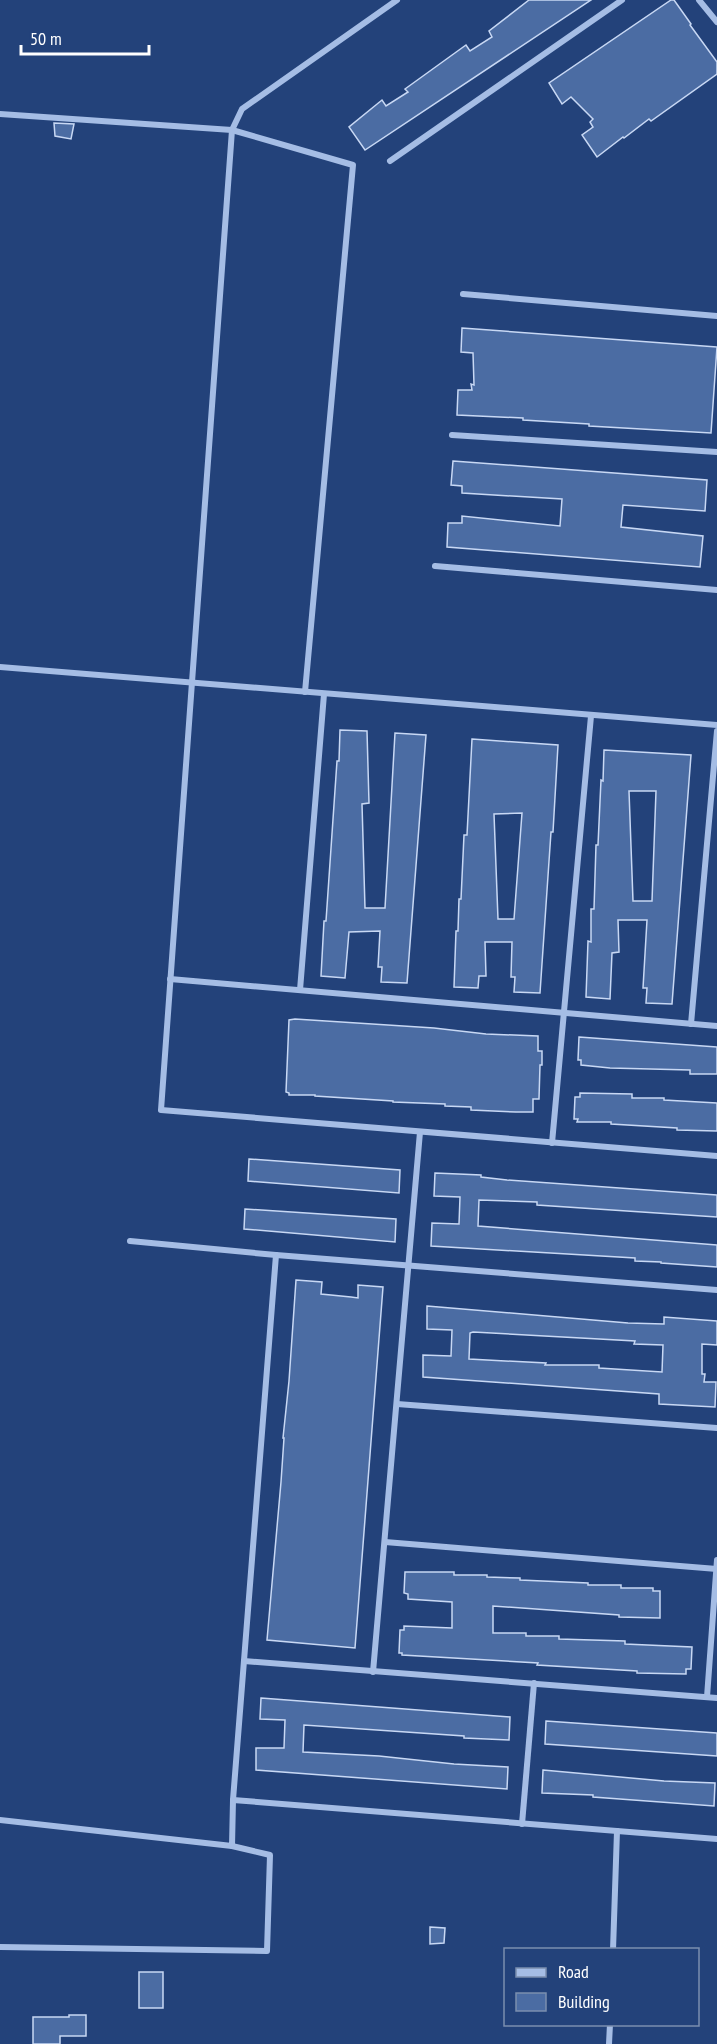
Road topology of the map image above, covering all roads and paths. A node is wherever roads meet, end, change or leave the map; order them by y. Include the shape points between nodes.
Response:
1 (397, 0) edge
2 (622, 0) edge
3 (699, 0) edge
4 (717, 22) edge
5 (0, 114) edge
6 (232, 130) junction
7 (390, 161) dead end
8 (463, 294) dead end
9 (717, 316) edge
10 (452, 435) dead end
11 (717, 452) edge
12 (435, 566) dead end
13 (717, 590) edge
14 (0, 667) edge
15 (192, 683) junction
16 (305, 692) junction
17 (324, 693) junction
18 (591, 716) junction
19 (717, 725) edge
20 (717, 731) edge
21 (171, 979) junction
22 (300, 990) junction
23 (564, 1013) junction
24 (691, 1024) junction
25 (717, 1026) edge
26 (420, 1132) junction
27 (552, 1143) junction
28 (717, 1156) edge
29 (130, 1241) dead end
30 (276, 1255) junction
31 (409, 1265) junction
32 (717, 1290) edge
33 (397, 1404) junction
34 (717, 1428) edge
35 (385, 1542) junction
36 (717, 1560) edge
37 (717, 1569) edge
38 (244, 1661) junction
39 (373, 1672) junction
40 (534, 1683) junction
41 (707, 1697) junction
42 (717, 1698) edge
43 (233, 1800) junction
44 (0, 1820) edge
45 (522, 1824) junction
46 (617, 1831) junction
47 (717, 1839) edge
48 (232, 1846) junction
49 (0, 1947) edge
50 (613, 1948) edge
51 (610, 2026) edge
52 (609, 2044) edge

1 - 6 street via 242,109
2 - 7 street
3 - 4 street
5 - 6 street
6 - 15 street
6 - 16 street via 353,165
8 - 9 street
10 - 11 street
12 - 13 street
14 - 15 street
15 - 16 street
15 - 21 street
16 - 17 street
17 - 18 street
17 - 22 street
18 - 19 street
18 - 23 street
20 - 24 street
21 - 22 street
21 - 26 street via 161,1110
22 - 23 street
23 - 24 street
23 - 27 street
24 - 25 street
26 - 27 street
26 - 31 street
27 - 28 street
29 - 30 street
30 - 31 street
30 - 38 street
31 - 32 street
31 - 33 street
33 - 34 street
33 - 35 street
35 - 37 street
35 - 39 street
36 - 37 street
37 - 41 street
38 - 39 street
38 - 43 street
39 - 40 street
40 - 41 street
40 - 45 street
41 - 42 street
43 - 45 street
43 - 48 street
44 - 48 street
45 - 46 street
46 - 47 street
46 - 50 street
48 - 49 street via 270,1855 267,1951
51 - 52 street

